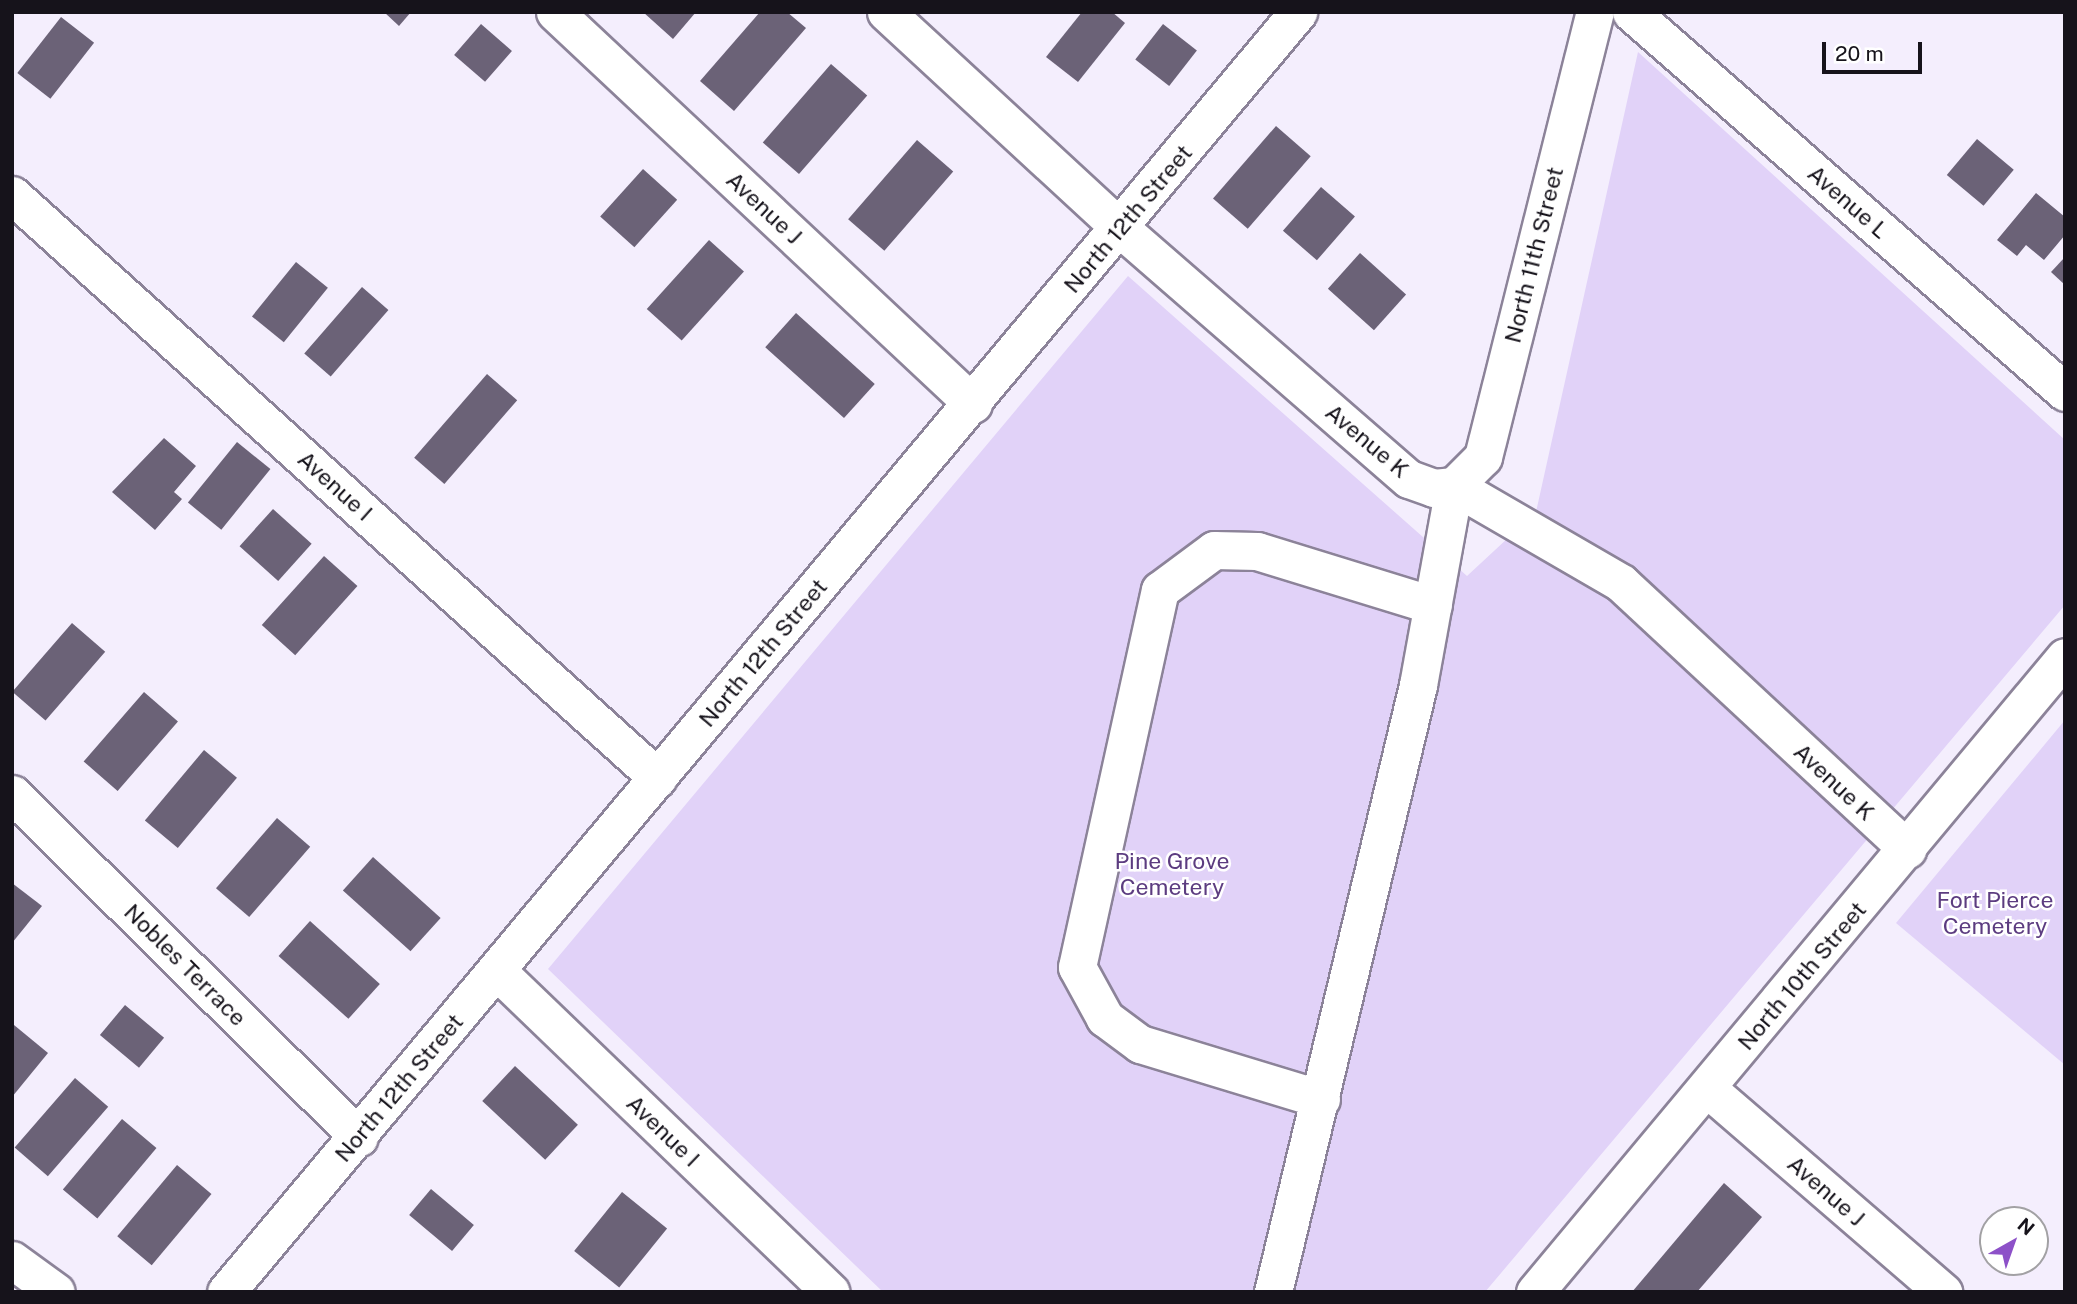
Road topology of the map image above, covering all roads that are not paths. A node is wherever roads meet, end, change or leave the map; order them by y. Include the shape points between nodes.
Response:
1 (555, 12) edge
2 (886, 12) edge
3 (1298, 12) edge
4 (1595, 12) edge
5 (1630, 12) edge
6 (12, 195) edge
7 (1121, 229) junction
8 (2065, 391) edge
9 (973, 404) junction
10 (1454, 486) junction
11 (1433, 605) junction
12 (2065, 657) edge
13 (658, 778) junction
14 (12, 794) edge
15 (1907, 849) junction
16 (497, 971) junction
17 (1708, 1089) junction
18 (1321, 1099) junction
19 (359, 1137) junction
20 (12, 1260) edge
21 (56, 1292) edge
22 (226, 1292) edge
23 (830, 1292) edge
24 (1273, 1292) edge
25 (1535, 1292) edge
26 (1943, 1292) edge

1 - 9 street, Avenue J
2 - 7 street, Avenue K
3 - 7 street, North 12th Street
4 - 10 street, North 11th Street via 1483,457
5 - 8 street, Avenue L
6 - 13 street, Avenue I
7 - 9 street, North 12th Street
7 - 10 street, Avenue K via 1409,479 1434,488
9 - 13 street, North 12th Street
10 - 11 street
10 - 15 street, Avenue K via 1621,583
11 - 18 street
11 - 18 street via 1257,551 1214,550 1160,590 1077,967 1105,1018 1140,1044
12 - 15 street, North 10th Street
13 - 16 street, North 12th Street
14 - 19 street, Nobles Terrace
15 - 17 street, North 10th Street
16 - 19 street, North 12th Street
16 - 23 street, Avenue I
17 - 25 street, North 10th Street
17 - 26 street, Avenue J
18 - 24 street
19 - 22 street, North 12th Street
20 - 21 street

